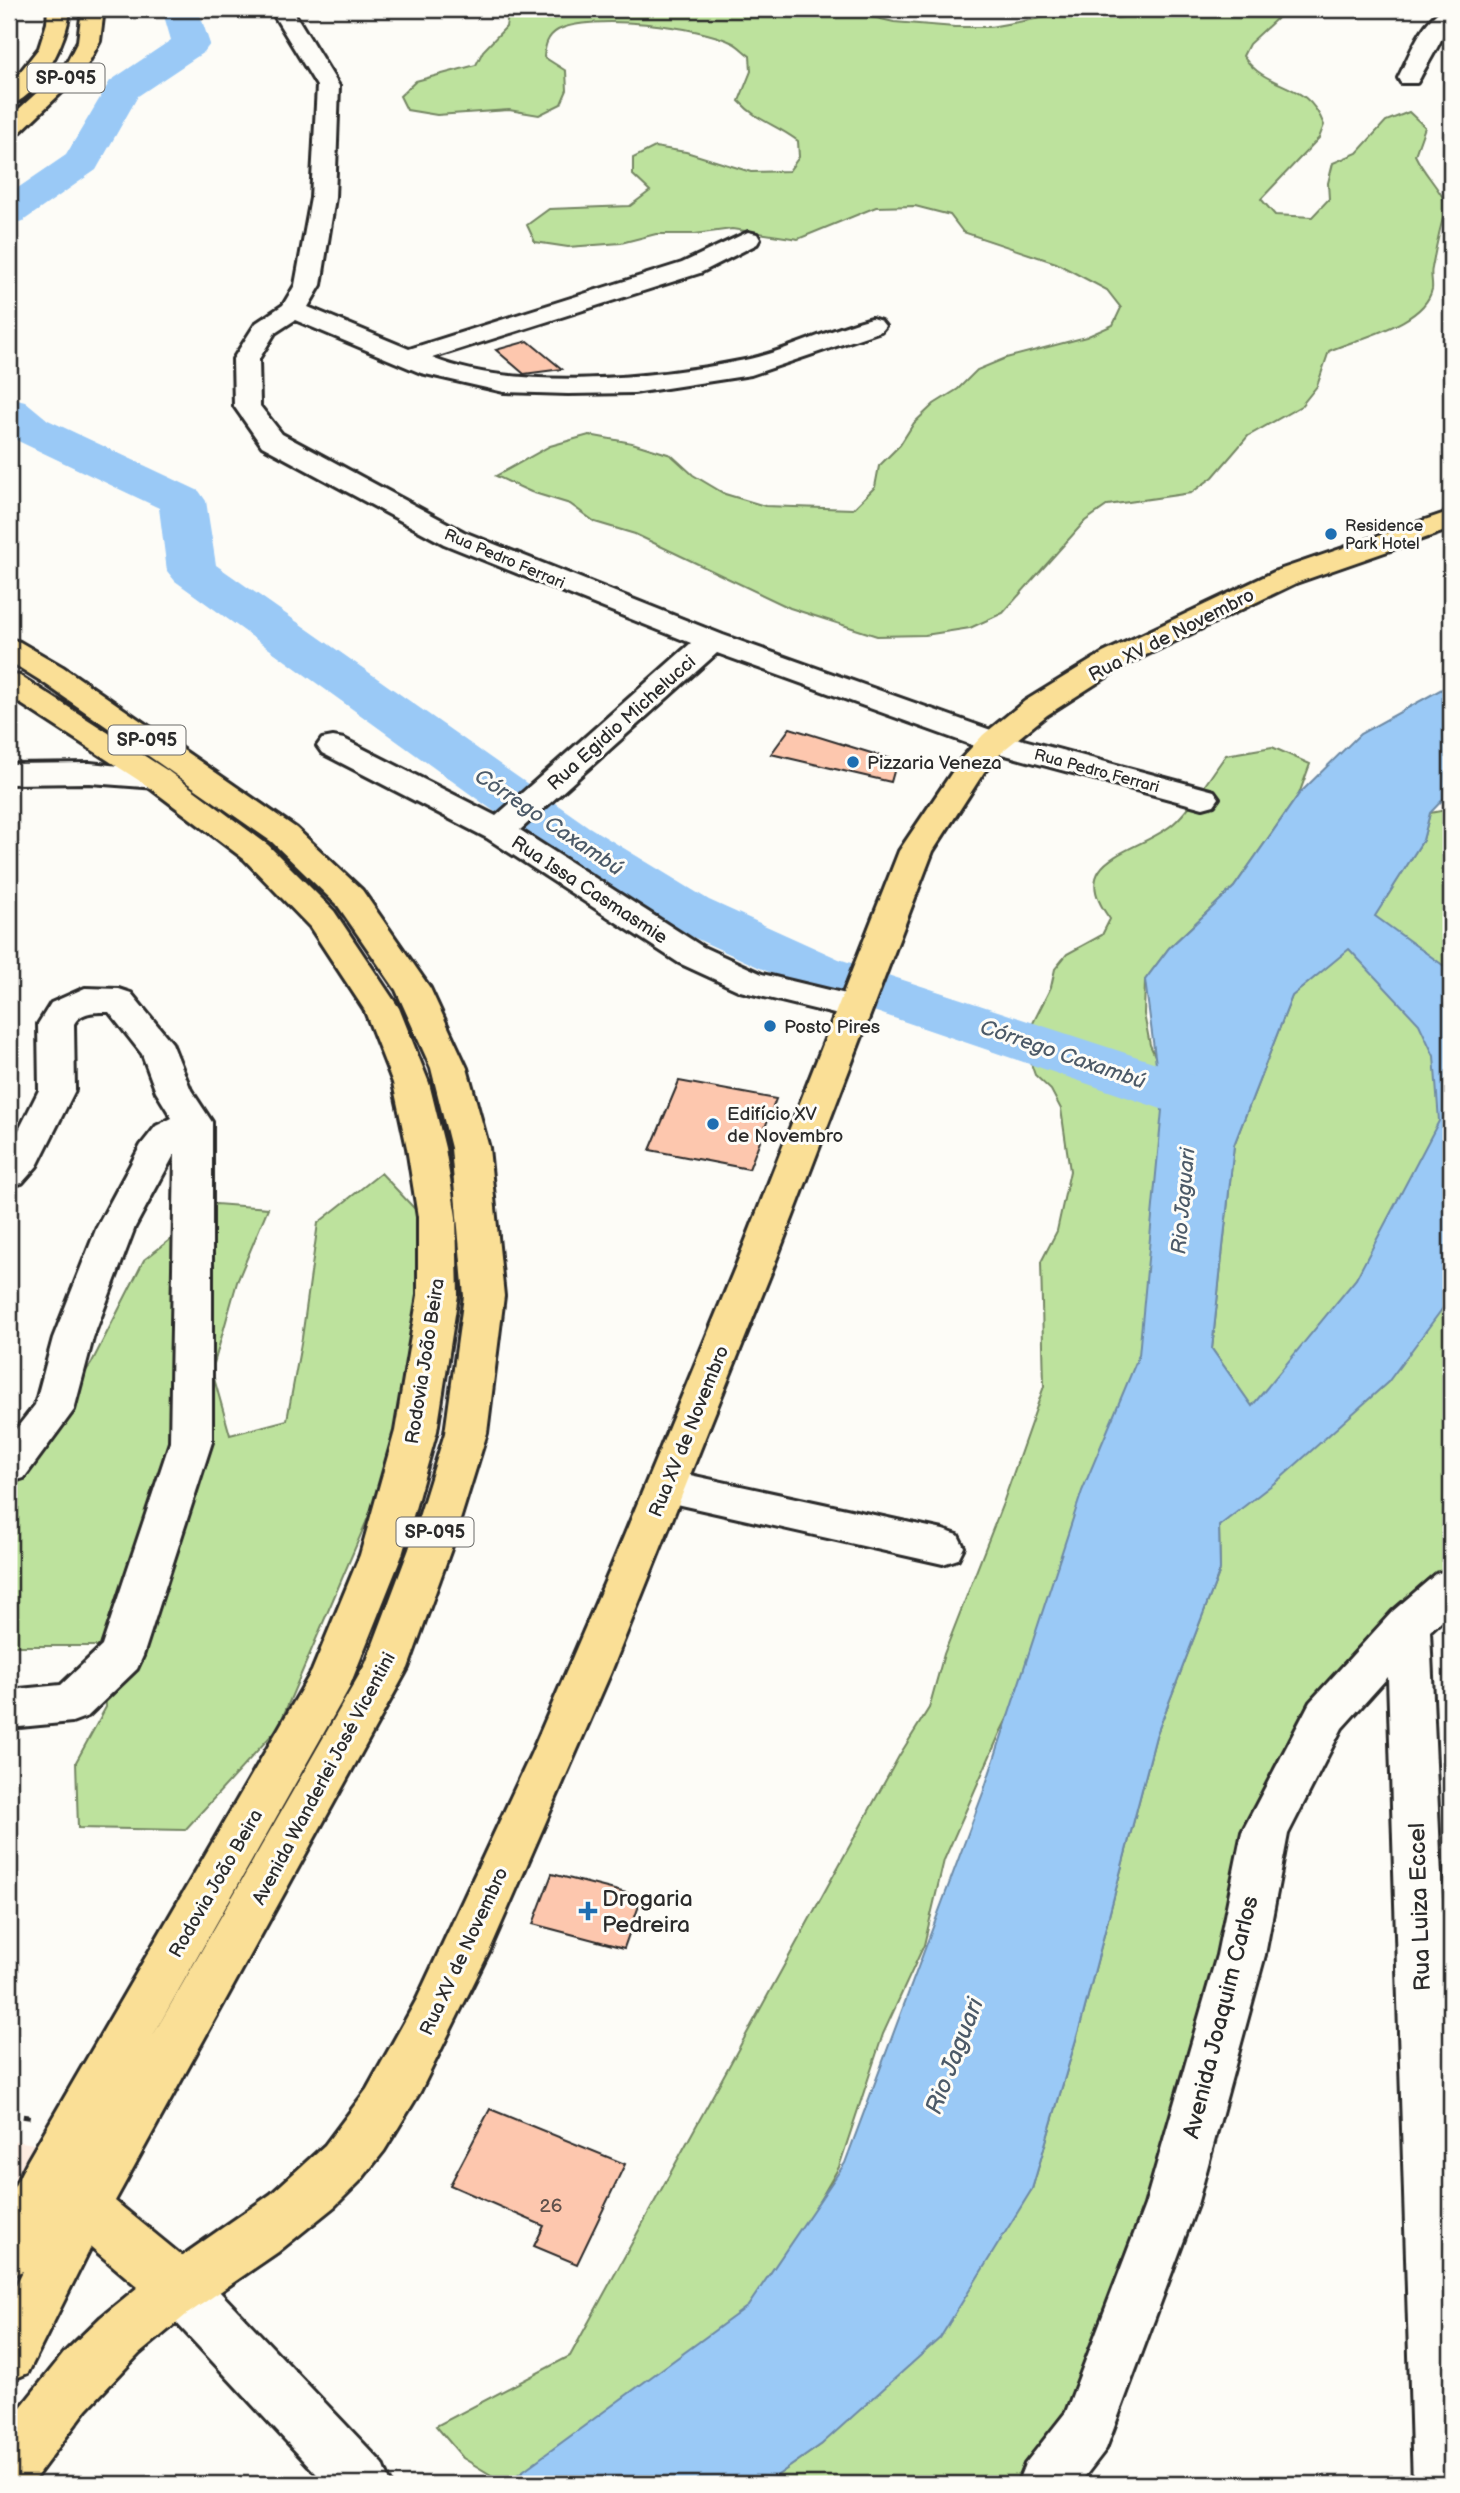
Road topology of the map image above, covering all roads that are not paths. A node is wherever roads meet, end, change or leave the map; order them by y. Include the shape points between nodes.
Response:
1 (59, 9) edge
2 (93, 9) edge
3 (281, 9) edge
4 (1451, 14) edge
5 (1409, 78) dead end
6 (9, 98) edge
7 (9, 130) edge
8 (748, 239) dead end
9 (293, 310) junction
10 (872, 326) dead end
11 (407, 358) junction
12 (1451, 520) edge
13 (712, 641) junction
14 (9, 648) edge
15 (9, 683) edge
16 (994, 742) junction
17 (333, 746) dead end
18 (9, 774) edge
19 (157, 778) junction
20 (1203, 798) dead end
21 (505, 825) junction
22 (860, 995) junction
23 (194, 1122) junction
24 (9, 1174) edge
25 (9, 1466) edge
26 (667, 1486) junction
27 (943, 1546) dead end
28 (1451, 1586) edge
29 (1408, 1624) junction
30 (9, 1709) edge
31 (65, 2192) junction
32 (9, 2251) edge
33 (180, 2288) junction
34 (9, 2354) edge
35 (9, 2469) edge
36 (361, 2483) edge
37 (1045, 2484) edge
38 (1441, 2484) edge

1 - 6 main road, SP-095 via 54,38 42,65
2 - 7 main road, SP-095 via 89,41 73,71
3 - 9 street, Rua Pedro Ferrari via 328,86 323,198 314,258 308,285
4 - 5 street via 1437,26
8 - 11 street via 691,268
9 - 11 street
9 - 13 street, Rua Pedro Ferrari via 265,328 246,359 247,407 272,440 454,538
10 - 11 street via 751,367 634,385 504,384 430,368
12 - 16 main road, Rua XV de Novembro via 1286,577 1114,659 1036,708
13 - 16 street, Rua Pedro Ferrari
13 - 21 street, Rua Egidio Michelucci
14 - 31 main road, Avenida Wanderlei José Vicentini / SP-095 via 284,835 350,898 413,988 449,1069 470,1148 484,1296 466,1433 386,1668
15 - 19 main road, Rodovia João Beira / SP-095
16 - 20 street, Rua Pedro Ferrari
16 - 22 main road, Rua XV de Novembro via 972,765 916,850
17 - 21 street, Rua Issa Casmasmie
18 - 19 street
19 - 31 main road, Rodovia João Beira / SP-095 via 256,852 322,919 381,1008 411,1083 426,1148 437,1217 438,1295 416,1431 381,1555 332,1677
21 - 22 street, Rua Issa Casmasmie via 691,955 752,983
22 - 26 main road, Rua XV de Novembro
23 - 24 street via 174,1092 159,1051 119,1001 85,1000 63,1011 56,1024 57,1090 24,1157
23 - 25 street via 169,1135 154,1154 116,1227 73,1338 54,1410
23 - 30 street via 191,1442 121,1656 72,1703
26 - 27 street
26 - 33 main road, Rua XV de Novembro via 443,2003 366,2134 331,2176
28 - 29 street, Avenida Joaquim Carlos
29 - 37 street, Avenida Joaquim Carlos via 1326,1715 1265,1832 1241,1955 1171,2205 1087,2430
29 - 38 street, Rua Luiza Eccel
31 - 32 main road, Rodovia João Beira / SP-095
31 - 33 main road
31 - 34 main road, Avenida Wanderlei José Vicentini / SP-095
33 - 35 main road, Rua XV de Novembro via 96,2358 38,2425
33 - 36 street

